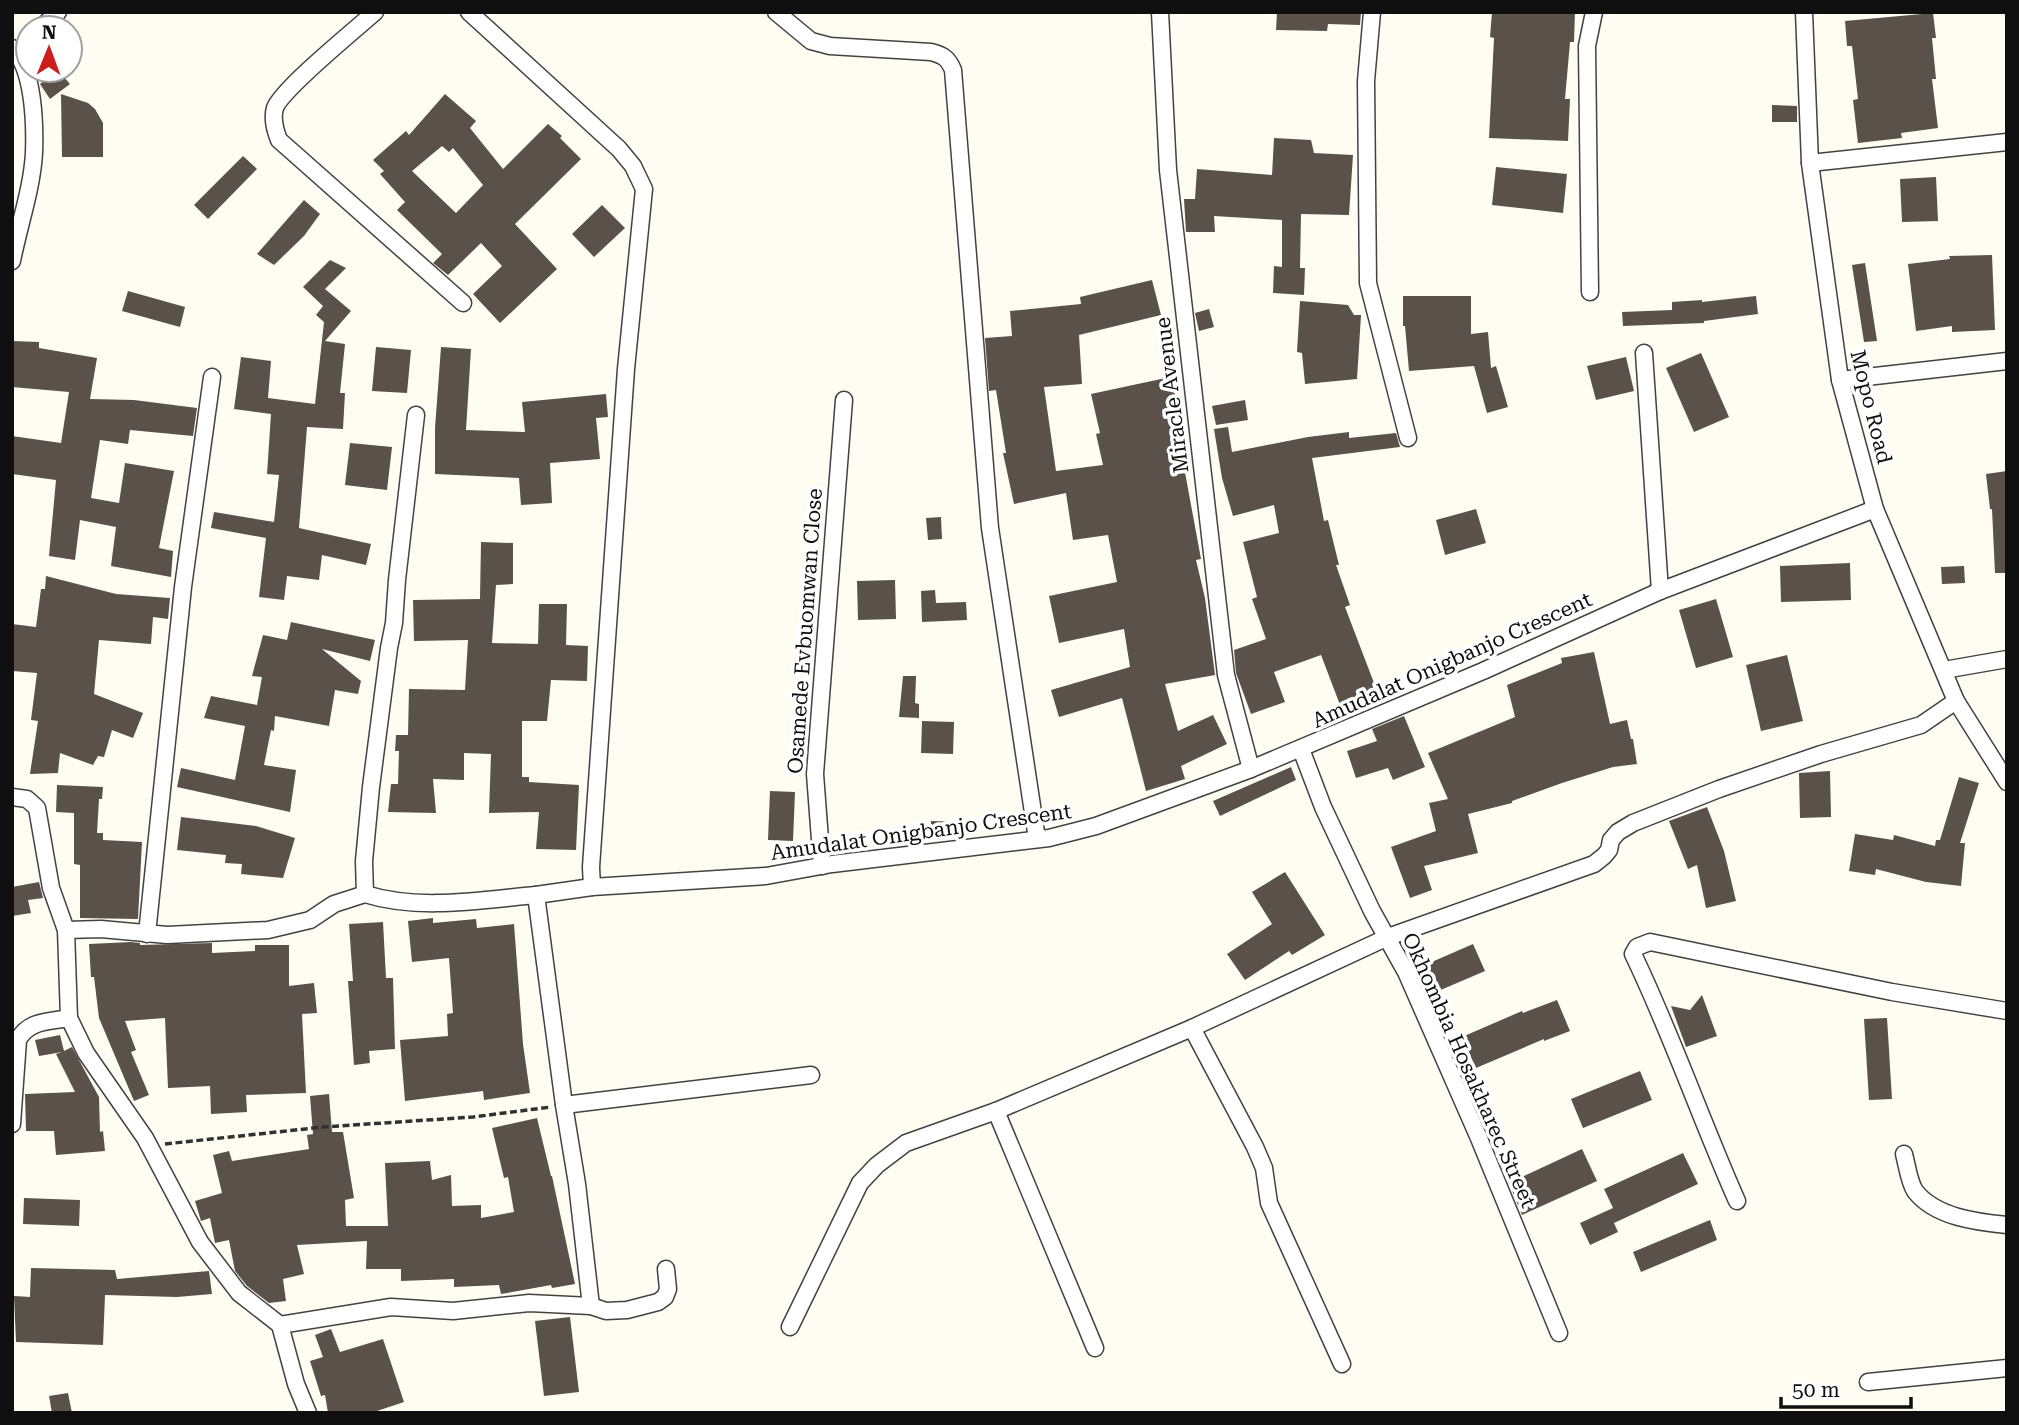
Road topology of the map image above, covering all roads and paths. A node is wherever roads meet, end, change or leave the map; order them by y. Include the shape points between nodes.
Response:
1 (374, 12) edge
2 (469, 12) edge
3 (776, 12) edge
4 (1160, 12) edge
5 (1371, 12) edge
6 (1594, 12) edge
7 (1804, 12) edge
8 (29, 84) edge
9 (2007, 142) edge
10 (1810, 163) junction
11 (15, 236) edge
12 (12, 261) edge
13 (1590, 292) dead end
14 (463, 303) dead end
15 (1644, 353) dead end
16 (2007, 361) edge
17 (212, 377) dead end
18 (1840, 380) junction
19 (844, 400) dead end
20 (416, 415) dead end
21 (1408, 438) dead end
22 (1875, 509) junction
23 (1660, 591) junction
24 (2007, 659) edge
25 (1944, 670) junction
26 (1956, 701) junction
27 (1301, 749) junction
28 (1251, 769) junction
29 (2007, 782) edge
30 (12, 797) edge
31 (1037, 839) junction
32 (822, 866) junction
33 (592, 887) junction
34 (365, 894) junction
35 (536, 895) junction
36 (65, 930) junction
37 (147, 934) junction
38 (1388, 937) junction
39 (2007, 1012) edge
40 (69, 1018) junction
41 (1192, 1028) junction
42 (811, 1075) dead end
43 (564, 1105) junction
44 (996, 1111) junction
45 (12, 1125) edge
46 (149, 1146) junction
47 (1904, 1154) dead end
48 (1737, 1201) dead end
49 (2007, 1224) edge
50 (666, 1269) dead end
51 (591, 1307) junction
52 (280, 1325) junction
53 (790, 1327) dead end
54 (1559, 1334) dead end
55 (1095, 1348) dead end
56 (1342, 1364) dead end
57 (2007, 1368) edge
58 (1868, 1382) dead end
59 (308, 1413) edge

1 - 14 street via 290,88 275,107 274,128 279,140
2 - 33 street via 619,149 644,189 625,382
3 - 31 street via 811,41 931,52 942,55 953,70 990,528
4 - 28 street, Miracle Avenue via 1168,170 1226,675
5 - 21 street via 1366,81 1368,283
6 - 13 street via 1587,46
7 - 10 street, Mopo Road
8 - 11 street via 34,154
9 - 10 street
10 - 18 street, Mopo Road
11 - 12 street
15 - 23 street
16 - 18 street
17 - 37 street via 183,587
18 - 22 street, Mopo Road
19 - 32 street, Osamede Evbuomwan Close via 815,774
20 - 34 street via 371,787
22 - 23 street, Amudalat Onigbanjo Crescent
22 - 25 street, Mopo Road
23 - 27 street, Amudalat Onigbanjo Crescent
24 - 25 street
25 - 26 street, Mopo Road
26 - 29 street, Mopo Road
26 - 38 street via 1920,724 1719,789 1633,823 1618,832 1609,850 1594,864
27 - 28 street, Amudalat Onigbanjo Crescent
27 - 38 street, Okhombia Hosakharec Street via 1323,807
28 - 31 street, Amudalat Onigbanjo Crescent via 1096,826
30 - 36 street via 27,799 37,808 51,888
31 - 32 street, Amudalat Onigbanjo Crescent
32 - 33 street, Amudalat Onigbanjo Crescent via 765,876
33 - 35 street, Amudalat Onigbanjo Crescent
34 - 35 street, Amudalat Onigbanjo Crescent via 416,903
34 - 37 street via 334,904 310,920 268,930
35 - 43 street
36 - 37 street
36 - 40 street
38 - 41 street
38 - 54 street, Okhombia Hosakharec Street via 1478,1136
39 - 48 street via 1650,942 1637,947 1633,954
40 - 45 street via 33,1025 24,1029 18,1040
40 - 46 street via 86,1053
41 - 44 street
41 - 56 street via 1255,1147 1264,1168 1269,1203
42 - 43 street
43 - 46 path
43 - 51 street
44 - 53 street via 906,1143 860,1182
44 - 55 street
46 - 52 street via 201,1242 239,1293
47 - 49 street via 1914,1189 1933,1209 1984,1223
50 - 51 street via 668,1289 658,1302 627,1310
51 - 52 street via 529,1303 453,1311 391,1307
52 - 59 street
57 - 58 street

